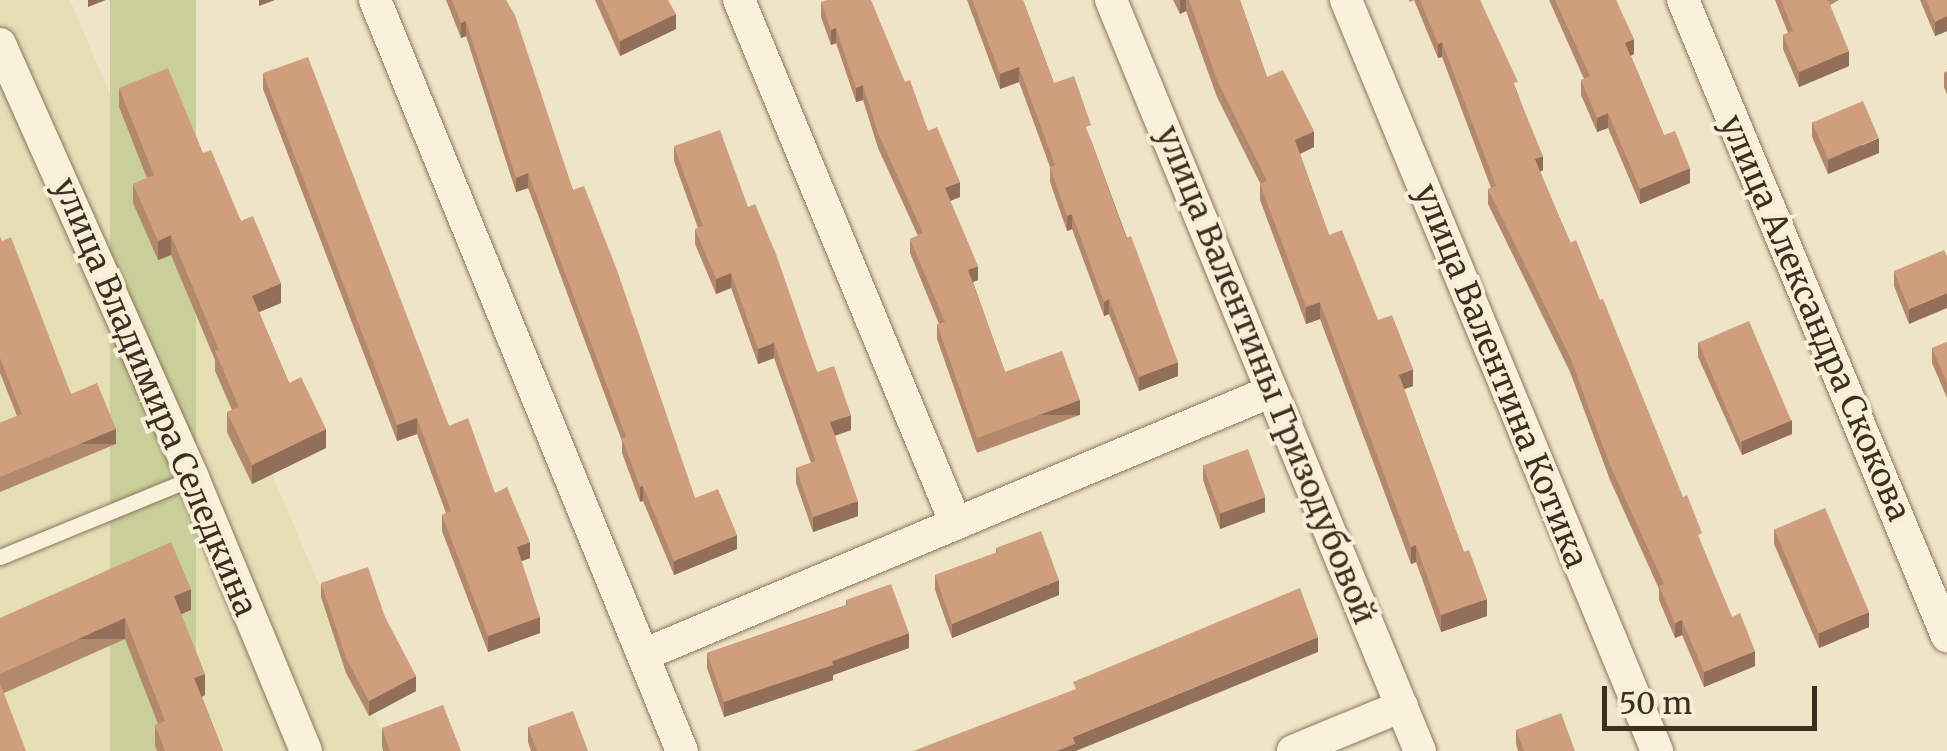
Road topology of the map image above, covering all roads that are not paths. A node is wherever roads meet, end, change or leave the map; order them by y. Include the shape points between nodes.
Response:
1 (375, 0) edge
2 (739, 0) edge
3 (1111, 0) edge
4 (1346, 0) edge
5 (1683, 0) edge
6 (0, 44) edge
7 (1272, 391) junction
8 (193, 478) junction
9 (956, 524) junction
10 (0, 557) edge
11 (1947, 636) edge
12 (643, 654) junction
13 (1402, 706) junction
14 (306, 751) edge
15 (682, 751) edge
16 (1293, 751) edge
17 (1420, 751) edge
18 (1657, 751) edge

1 - 12 street
2 - 9 street
3 - 7 street, улица Валентины Гризодубовой
4 - 18 street, улица Валентина Котика
5 - 11 street, улица Александра Скокова
6 - 8 street, улица Владимира Селедкина
7 - 9 street
7 - 13 street, улица Валентины Гризодубовой
8 - 10 lane
8 - 14 street, улица Владимира Селедкина
9 - 12 street
12 - 15 street
13 - 16 street
13 - 17 street, улица Валентины Гризодубовой

